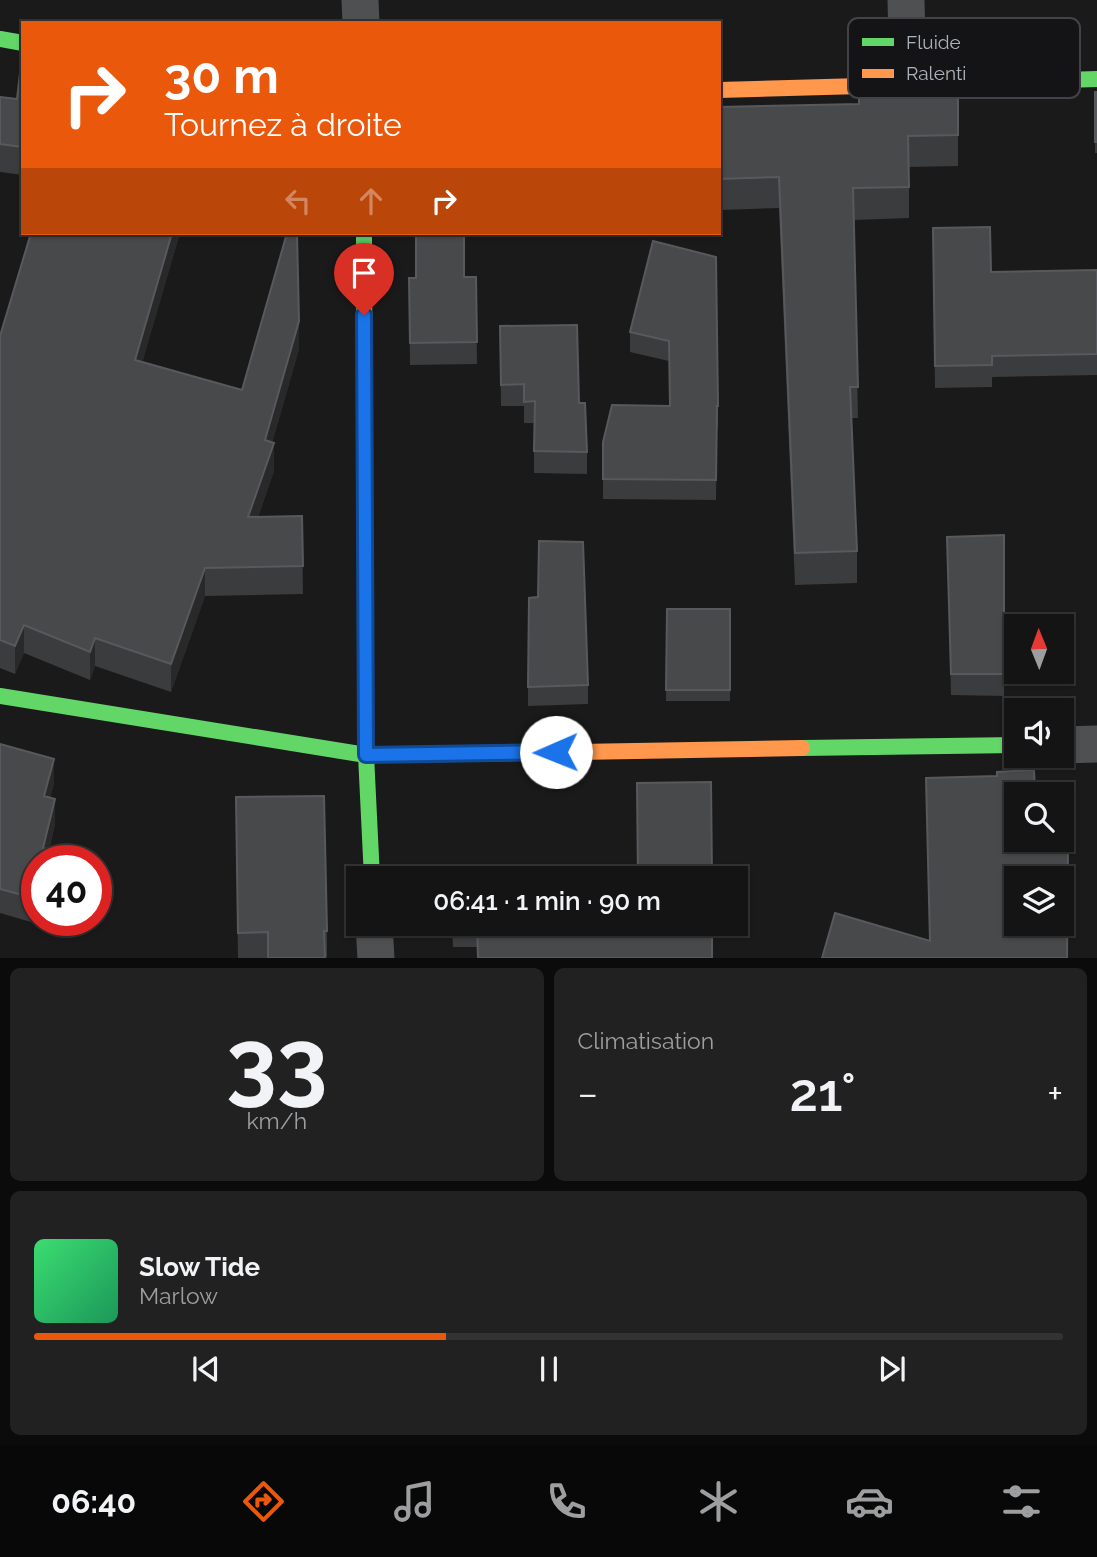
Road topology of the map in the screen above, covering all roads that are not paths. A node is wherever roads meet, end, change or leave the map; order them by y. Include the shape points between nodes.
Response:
1 (360, 0) edge
2 (906, 0) edge
3 (906, 18) edge
4 (361, 21) edge
5 (0, 39) edge
6 (21, 43) edge
7 (848, 86) edge
8 (721, 90) edge
9 (364, 235) edge
10 (0, 696) edge
11 (1097, 744) edge
12 (1074, 745) edge
13 (1004, 746) edge
14 (366, 755) junction
15 (371, 866) edge
16 (375, 936) edge
17 (376, 958) edge

1 - 4 street
2 - 3 street
5 - 6 street
7 - 8 street
9 - 14 street
10 - 14 street
11 - 12 street
13 - 14 street
14 - 15 street
16 - 17 street

